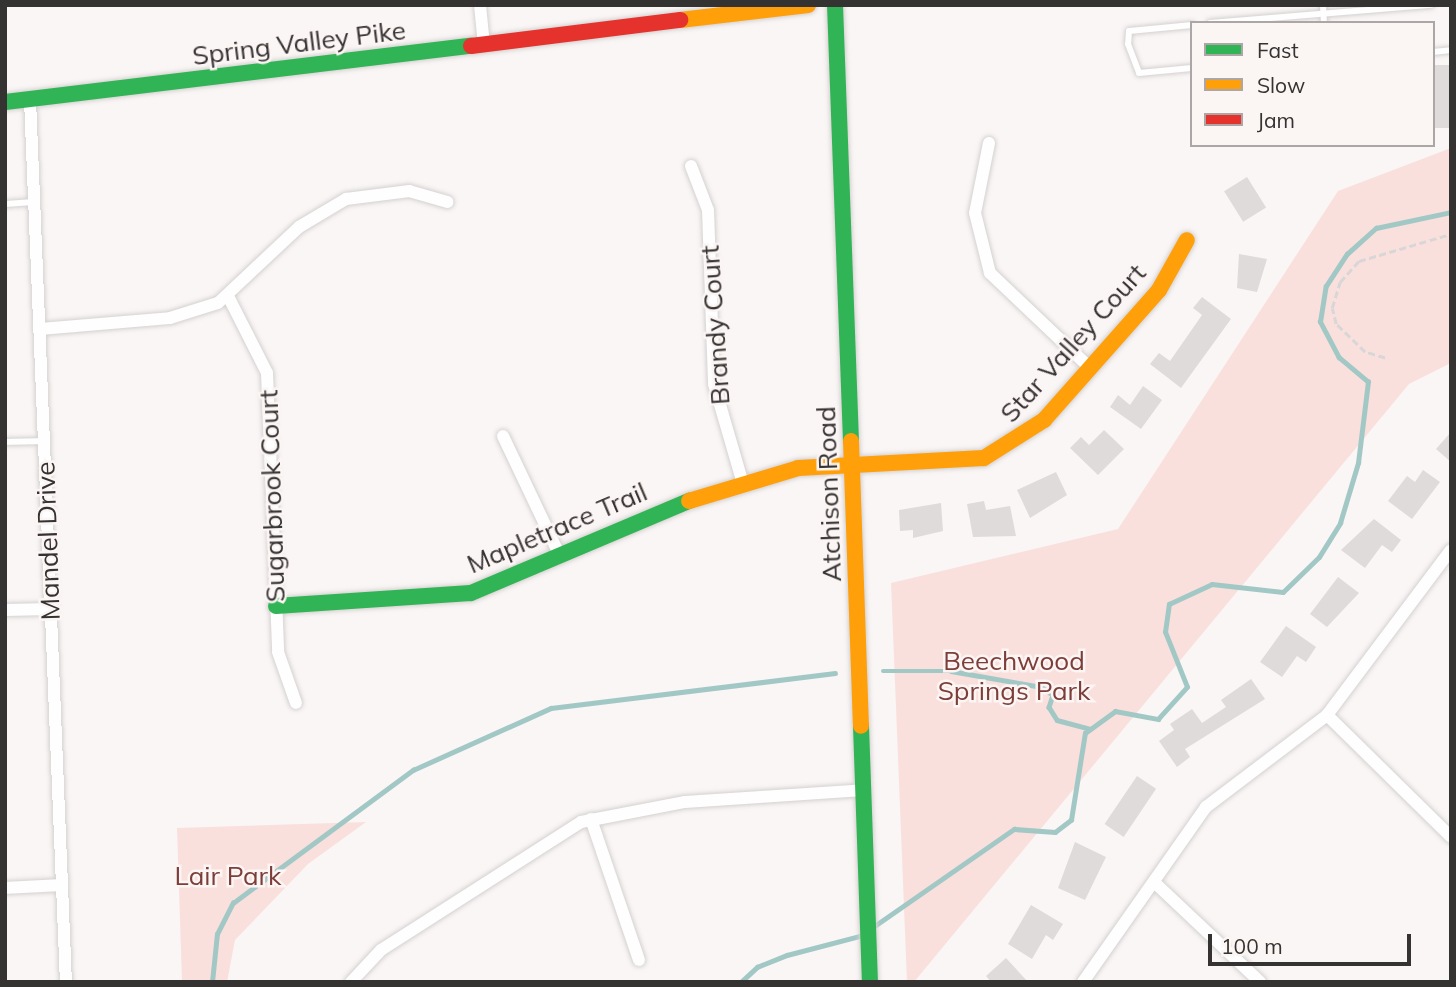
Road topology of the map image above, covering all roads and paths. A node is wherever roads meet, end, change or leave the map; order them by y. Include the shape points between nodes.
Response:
1 (480, 5) edge
2 (808, 5) edge
3 (835, 5) edge
4 (1431, 5) edge
5 (1323, 8) edge
6 (1225, 21) edge
7 (1190, 24) edge
8 (484, 45) junction
9 (1190, 68) edge
10 (30, 99) junction
11 (5, 102) edge
12 (989, 143) dead end
13 (691, 166) dead end
14 (36, 202) junction
15 (447, 202) dead end
16 (5, 204) edge
17 (1451, 234) edge
18 (1187, 240) dead end
19 (228, 296) junction
20 (40, 329) junction
21 (1385, 358) dead end
22 (1090, 368) junction
23 (503, 436) dead end
24 (45, 441) junction
25 (5, 442) edge
26 (853, 464) junction
27 (743, 484) junction
28 (1451, 551) edge
29 (559, 554) junction
30 (276, 606) junction
31 (51, 609) junction
32 (5, 610) edge
33 (296, 703) dead end
34 (1327, 715) junction
35 (864, 790) junction
36 (591, 819) junction
37 (1451, 836) edge
38 (1154, 882) junction
39 (61, 885) junction
40 (5, 888) edge
41 (639, 960) dead end
42 (66, 982) edge
43 (351, 982) edge
44 (870, 982) edge
45 (1083, 982) edge
46 (1260, 982) edge

1 - 8 street
2 - 8 street, Spring Valley Pike
3 - 26 street, Atchison Road
4 - 5 lane
5 - 6 lane
7 - 9 lane via 1129,31 1128,44 1139,73
8 - 10 street, Spring Valley Pike
10 - 11 street, Spring Valley Pike
10 - 14 street, Mandel Drive
12 - 22 street via 975,214 990,272 1008,296
13 - 27 street, Brandy Court via 708,210 714,384
14 - 16 lane
14 - 20 street, Mandel Drive
15 - 19 street via 409,191 334,204 299,227
17 - 21 path via 1359,261 1340,282 1332,308 1336,324 1365,352
18 - 22 street, Star Valley Court via 1159,290
19 - 20 street via 170,318
19 - 30 street, Sugarbrook Court via 267,373
20 - 24 street, Mandel Drive
22 - 26 street, Star Valley Court via 1044,419 984,458
23 - 29 street
24 - 25 lane
24 - 31 street, Mandel Drive
26 - 27 street, Mapletrace Trail via 797,468
26 - 35 street, Atchison Road
27 - 29 street, Mapletrace Trail
28 - 34 street
29 - 30 street, Mapletrace Trail via 448,598
30 - 33 street, Sugarbrook Court via 281,669
31 - 32 street
31 - 39 street, Mandel Drive
34 - 37 street
34 - 38 street via 1218,794
35 - 36 street via 721,798
35 - 44 street, Atchison Road
36 - 41 street
36 - 43 street via 532,848 416,927
38 - 45 street
38 - 46 street
39 - 40 street
39 - 42 street, Mandel Drive

